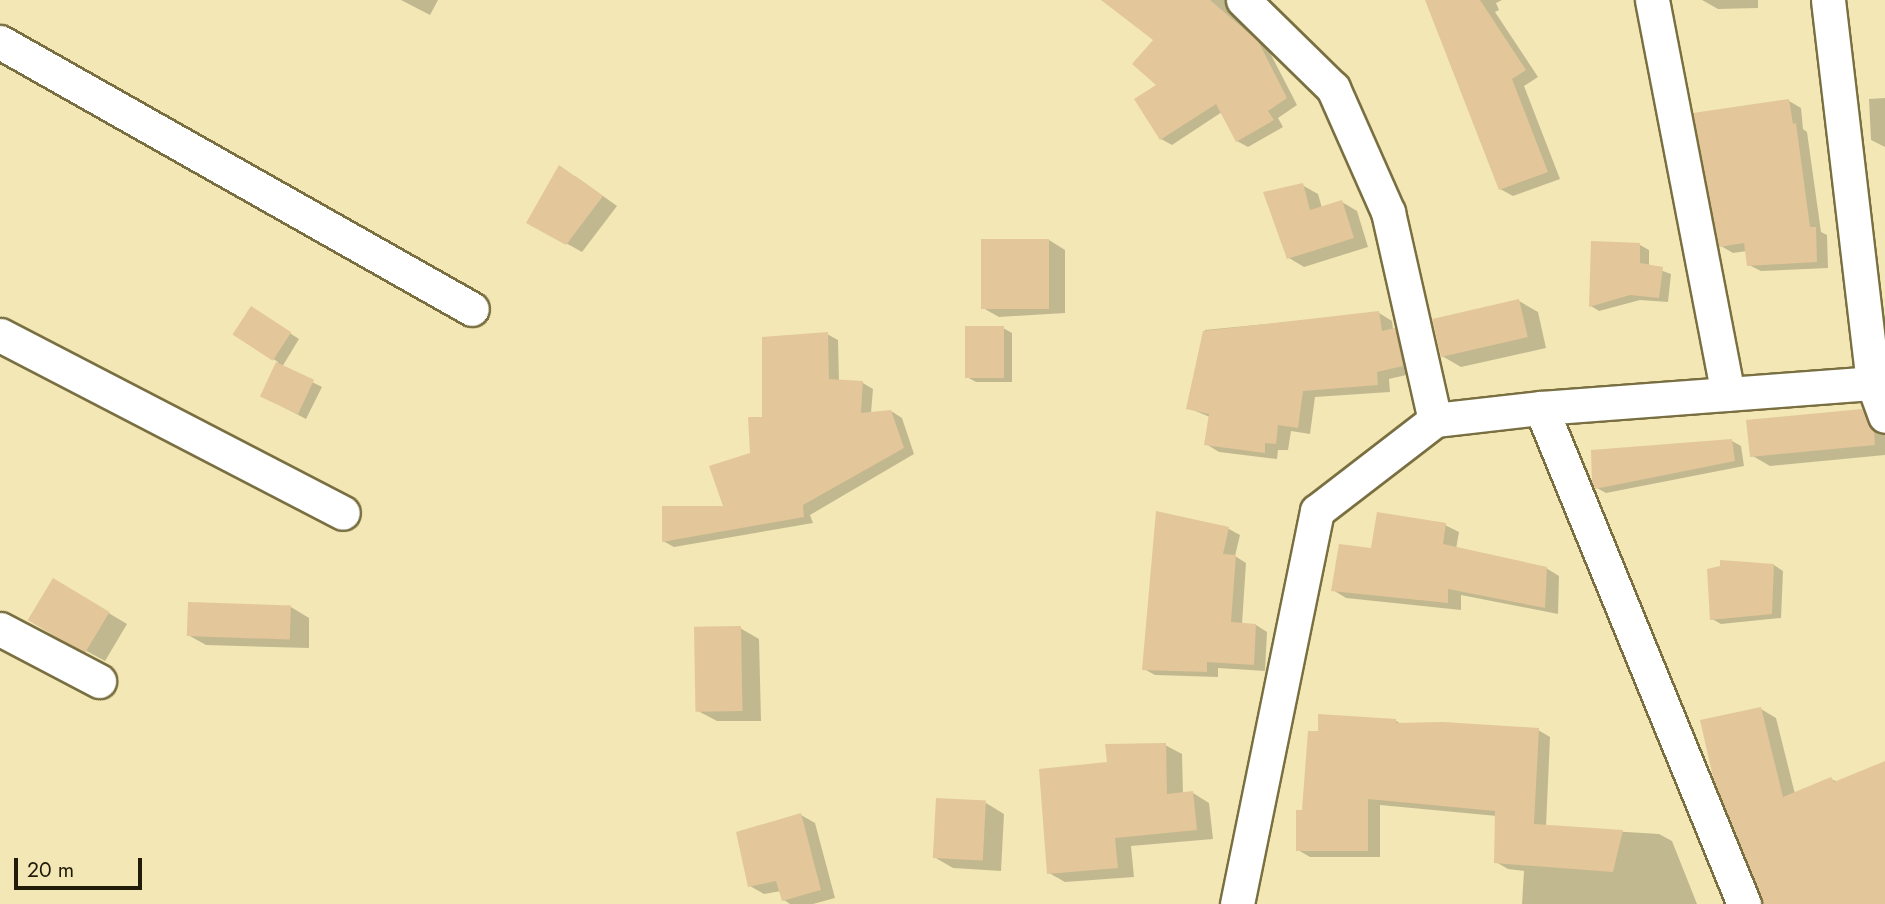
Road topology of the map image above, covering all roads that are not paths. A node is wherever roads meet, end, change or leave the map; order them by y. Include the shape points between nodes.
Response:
1 (1243, 0) edge
2 (1652, 0) edge
3 (1828, 0) edge
4 (0, 43) edge
5 (472, 309) dead end
6 (0, 335) edge
7 (1879, 382) edge
8 (1728, 394) junction
9 (1541, 408) junction
10 (1885, 416) edge
11 (1435, 420) junction
12 (343, 513) dead end
13 (0, 629) edge
14 (99, 681) dead end
15 (1237, 904) edge
16 (1744, 904) edge

1 - 11 street via 1333,88 1388,212
2 - 8 street
3 - 7 street
4 - 5 street
6 - 12 street
7 - 8 street
7 - 10 street
8 - 9 street
9 - 11 street
9 - 16 street
11 - 15 street via 1317,511
13 - 14 street

